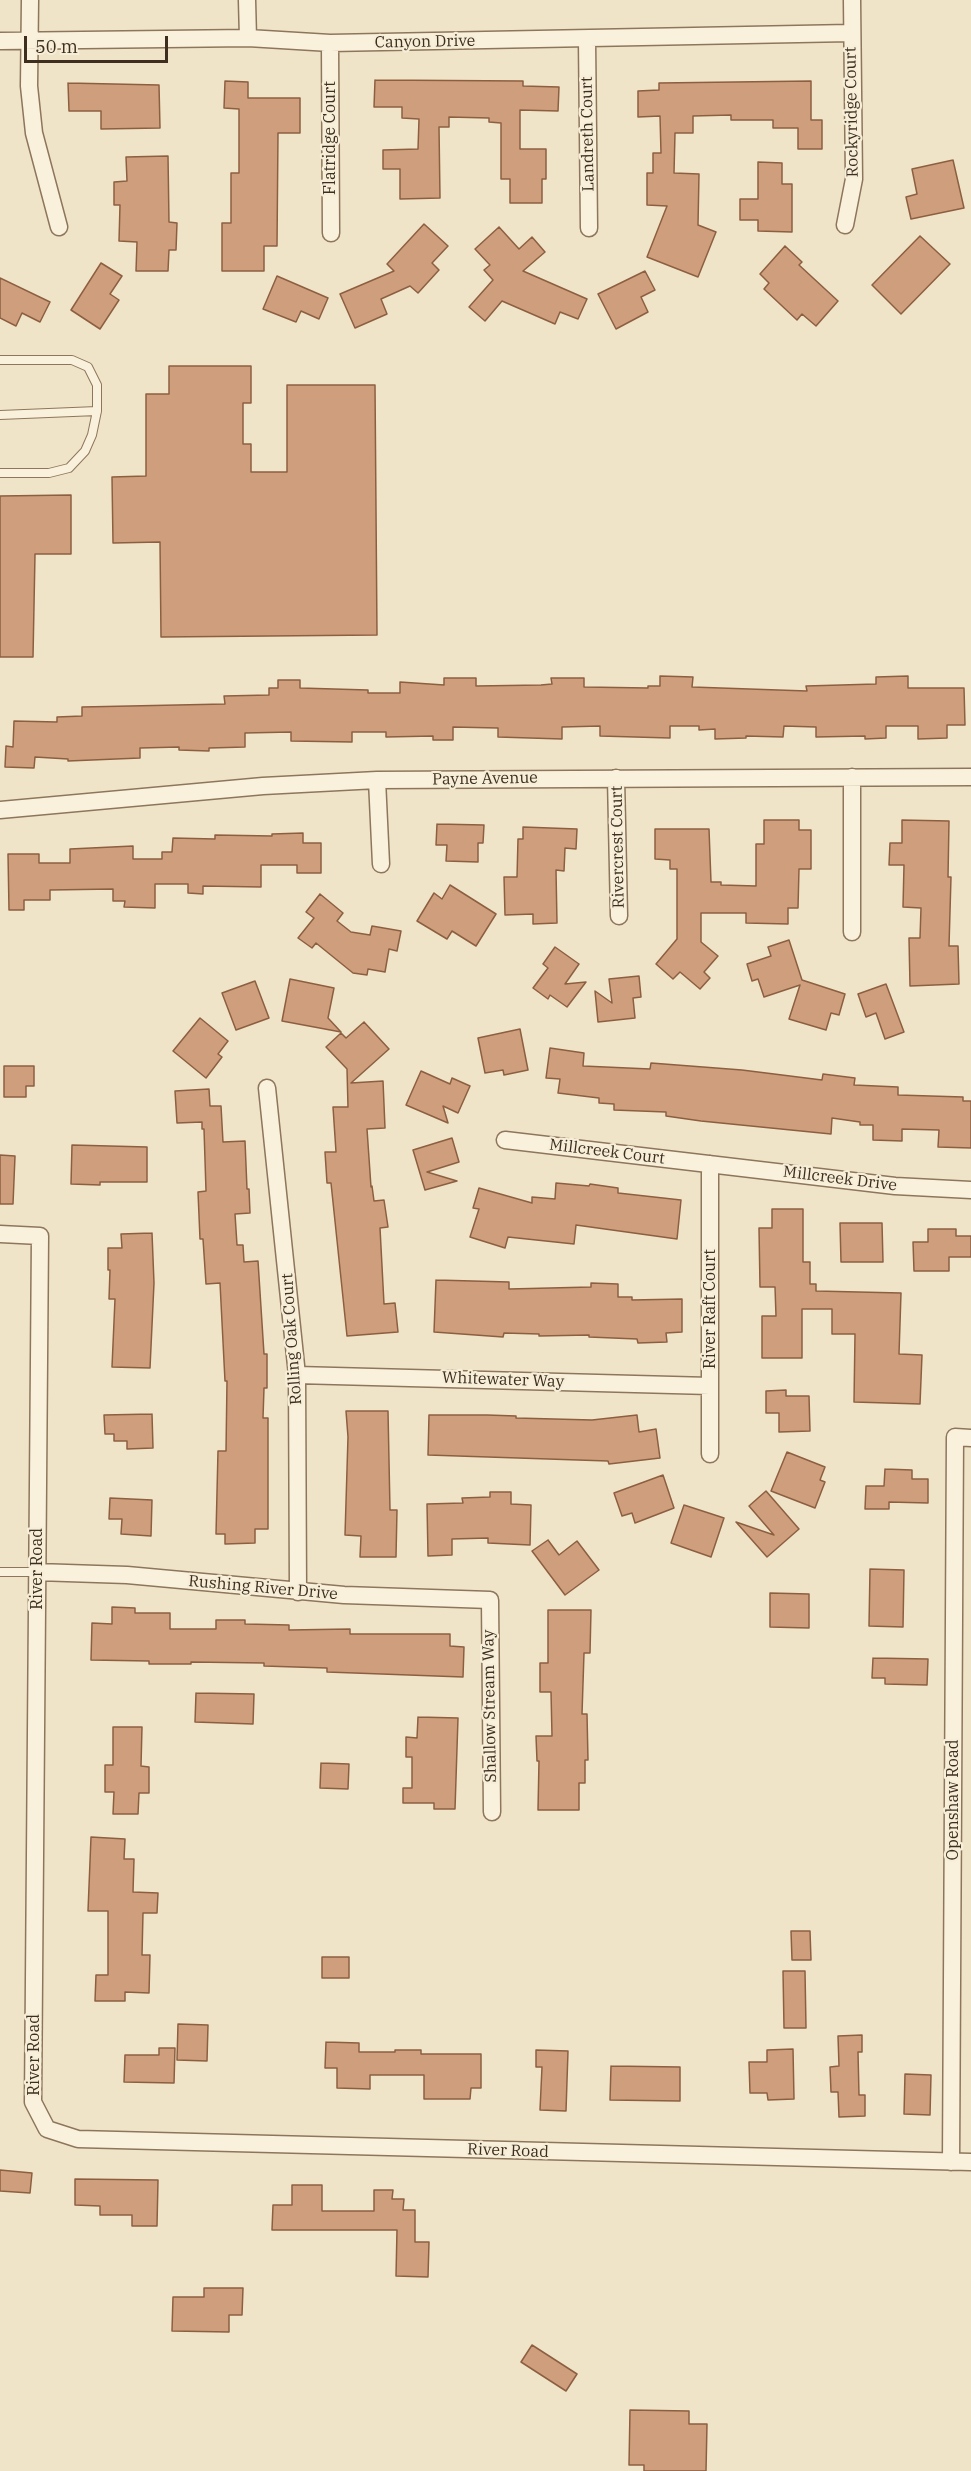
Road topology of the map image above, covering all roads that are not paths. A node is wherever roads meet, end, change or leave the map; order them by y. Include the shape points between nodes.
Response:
1 (30, 0) edge
2 (247, 0) edge
3 (852, 0) edge
4 (850, 33) junction
5 (248, 38) junction
6 (30, 40) junction
7 (587, 40) junction
8 (0, 41) edge
9 (330, 43) junction
10 (845, 225) dead end
11 (59, 227) dead end
12 (589, 228) dead end
13 (331, 233) dead end
14 (0, 360) edge
15 (97, 411) junction
16 (0, 415) edge
17 (0, 473) edge
18 (616, 777) junction
19 (852, 777) junction
20 (971, 777) edge
21 (377, 780) junction
22 (0, 810) edge
23 (381, 864) dead end
24 (619, 916) dead end
25 (852, 932) dead end
26 (267, 1088) dead end
27 (505, 1140) dead end
28 (710, 1164) junction
29 (971, 1190) edge
30 (0, 1234) edge
31 (297, 1375) junction
32 (710, 1386) junction
33 (963, 1438) edge
34 (710, 1454) dead end
35 (0, 1572) edge
36 (38, 1572) junction
37 (298, 1592) junction
38 (490, 1600) joint
39 (492, 1812) dead end
40 (951, 2162) junction
41 (971, 2162) edge

1 - 6 street
2 - 5 street
3 - 4 street, Rockyridge Court
4 - 7 street, Canyon Drive
4 - 10 street, Rockyridge Court via 854,179
5 - 6 street, Canyon Drive
5 - 9 street, Canyon Drive
6 - 8 street, Canyon Drive
6 - 11 street via 34,133
7 - 9 street, Canyon Drive
7 - 12 street, Landreth Court
9 - 13 street, Flatridge Court
14 - 15 lane via 72,360 88,367 97,385
15 - 16 lane
15 - 17 lane via 85,451 69,468 49,473
18 - 19 street, Payne Avenue
18 - 21 street, Payne Avenue
18 - 24 street, Rivercrest Court
19 - 20 street, Payne Avenue
19 - 25 street
21 - 22 street, Payne Avenue via 263,786
21 - 23 street
26 - 31 street, Rolling Oak Court
27 - 28 street, Millcreek Court
28 - 29 street, Millcreek Drive via 895,1186
28 - 32 street, River Raft Court
30 - 36 street, River Road via 39,1236
31 - 32 street, Whitewater Way
31 - 37 street, Rolling Oak Court
32 - 34 street, River Raft Court
33 - 40 street, Openshaw Road
35 - 36 lane
36 - 37 street, Rushing River Drive via 127,1575
36 - 40 street, River Road via 33,2102 47,2129 78,2139
37 - 38 street, Rushing River Drive
38 - 39 street, Shallow Stream Way
40 - 41 street, River Road

